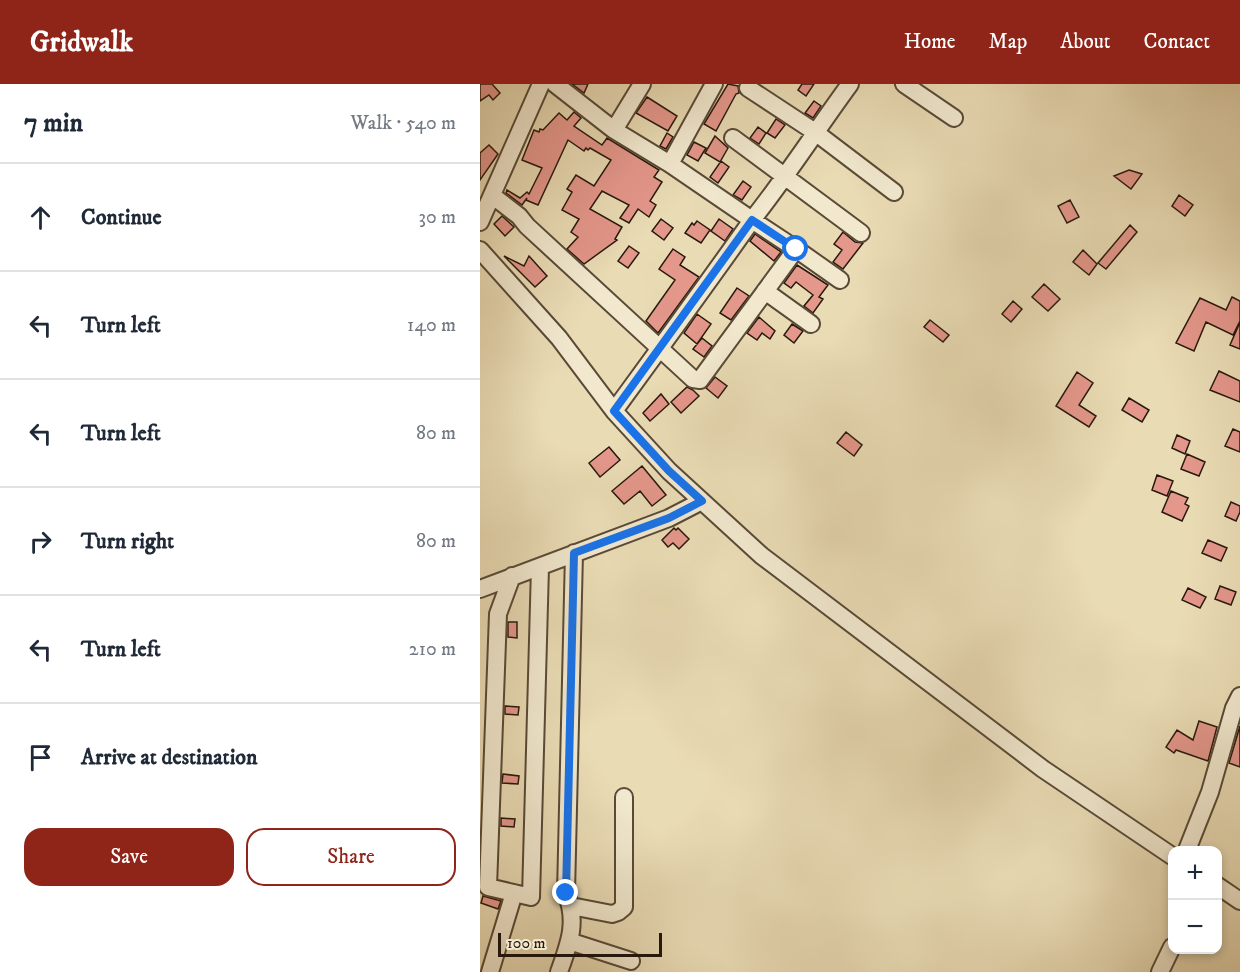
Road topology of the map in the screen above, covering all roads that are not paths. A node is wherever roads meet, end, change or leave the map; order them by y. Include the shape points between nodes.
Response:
1 (542, 84) edge
2 (555, 84) edge
3 (642, 84) edge
4 (714, 84) edge
5 (850, 84) edge
6 (904, 84) edge
7 (748, 88) dead end
8 (954, 118) dead end
9 (614, 130) junction
10 (815, 132) junction
11 (732, 138) dead end
12 (670, 164) junction
13 (786, 177) junction
14 (894, 192) dead end
15 (493, 196) junction
16 (752, 220) junction
17 (480, 222) edge
18 (861, 233) dead end
19 (796, 249) junction
20 (480, 250) edge
21 (840, 280) dead end
22 (765, 291) junction
23 (811, 324) dead end
24 (661, 347) junction
25 (614, 411) junction
26 (702, 501) junction
27 (574, 553) junction
28 (540, 567) junction
29 (512, 576) junction
30 (480, 589) edge
31 (1240, 696) edge
32 (624, 797) dead end
33 (1189, 846) edge
34 (1168, 853) edge
35 (485, 859) edge
36 (1222, 889) edge
37 (514, 893) junction
38 (1240, 901) edge
39 (571, 906) junction
40 (570, 941) junction
41 (1169, 954) edge
42 (631, 961) dead end
43 (495, 971) edge
44 (560, 972) edge
45 (1160, 972) edge

1 - 15 street
2 - 9 street
3 - 9 street
4 - 12 street
5 - 10 street
6 - 8 street
7 - 10 street
9 - 12 street
10 - 13 street
10 - 14 street
11 - 13 street
12 - 16 street
13 - 16 street
13 - 18 street
15 - 17 street
15 - 24 street
16 - 19 street
16 - 24 street
19 - 21 street
19 - 22 street
20 - 25 street via 559,338
22 - 23 street
22 - 24 street via 700,380 693,379
24 - 25 street
25 - 26 street
26 - 27 street via 669,518
26 - 34 street via 762,556 1043,769
27 - 28 street
27 - 39 street via 566,893
28 - 29 street
28 - 37 street via 531,897
29 - 30 street
29 - 35 street via 498,614
31 - 33 street
32 - 39 street via 624,907 612,914
35 - 37 street via 488,887
36 - 38 street
37 - 43 street
39 - 40 street
40 - 42 street
40 - 44 street
41 - 45 street

